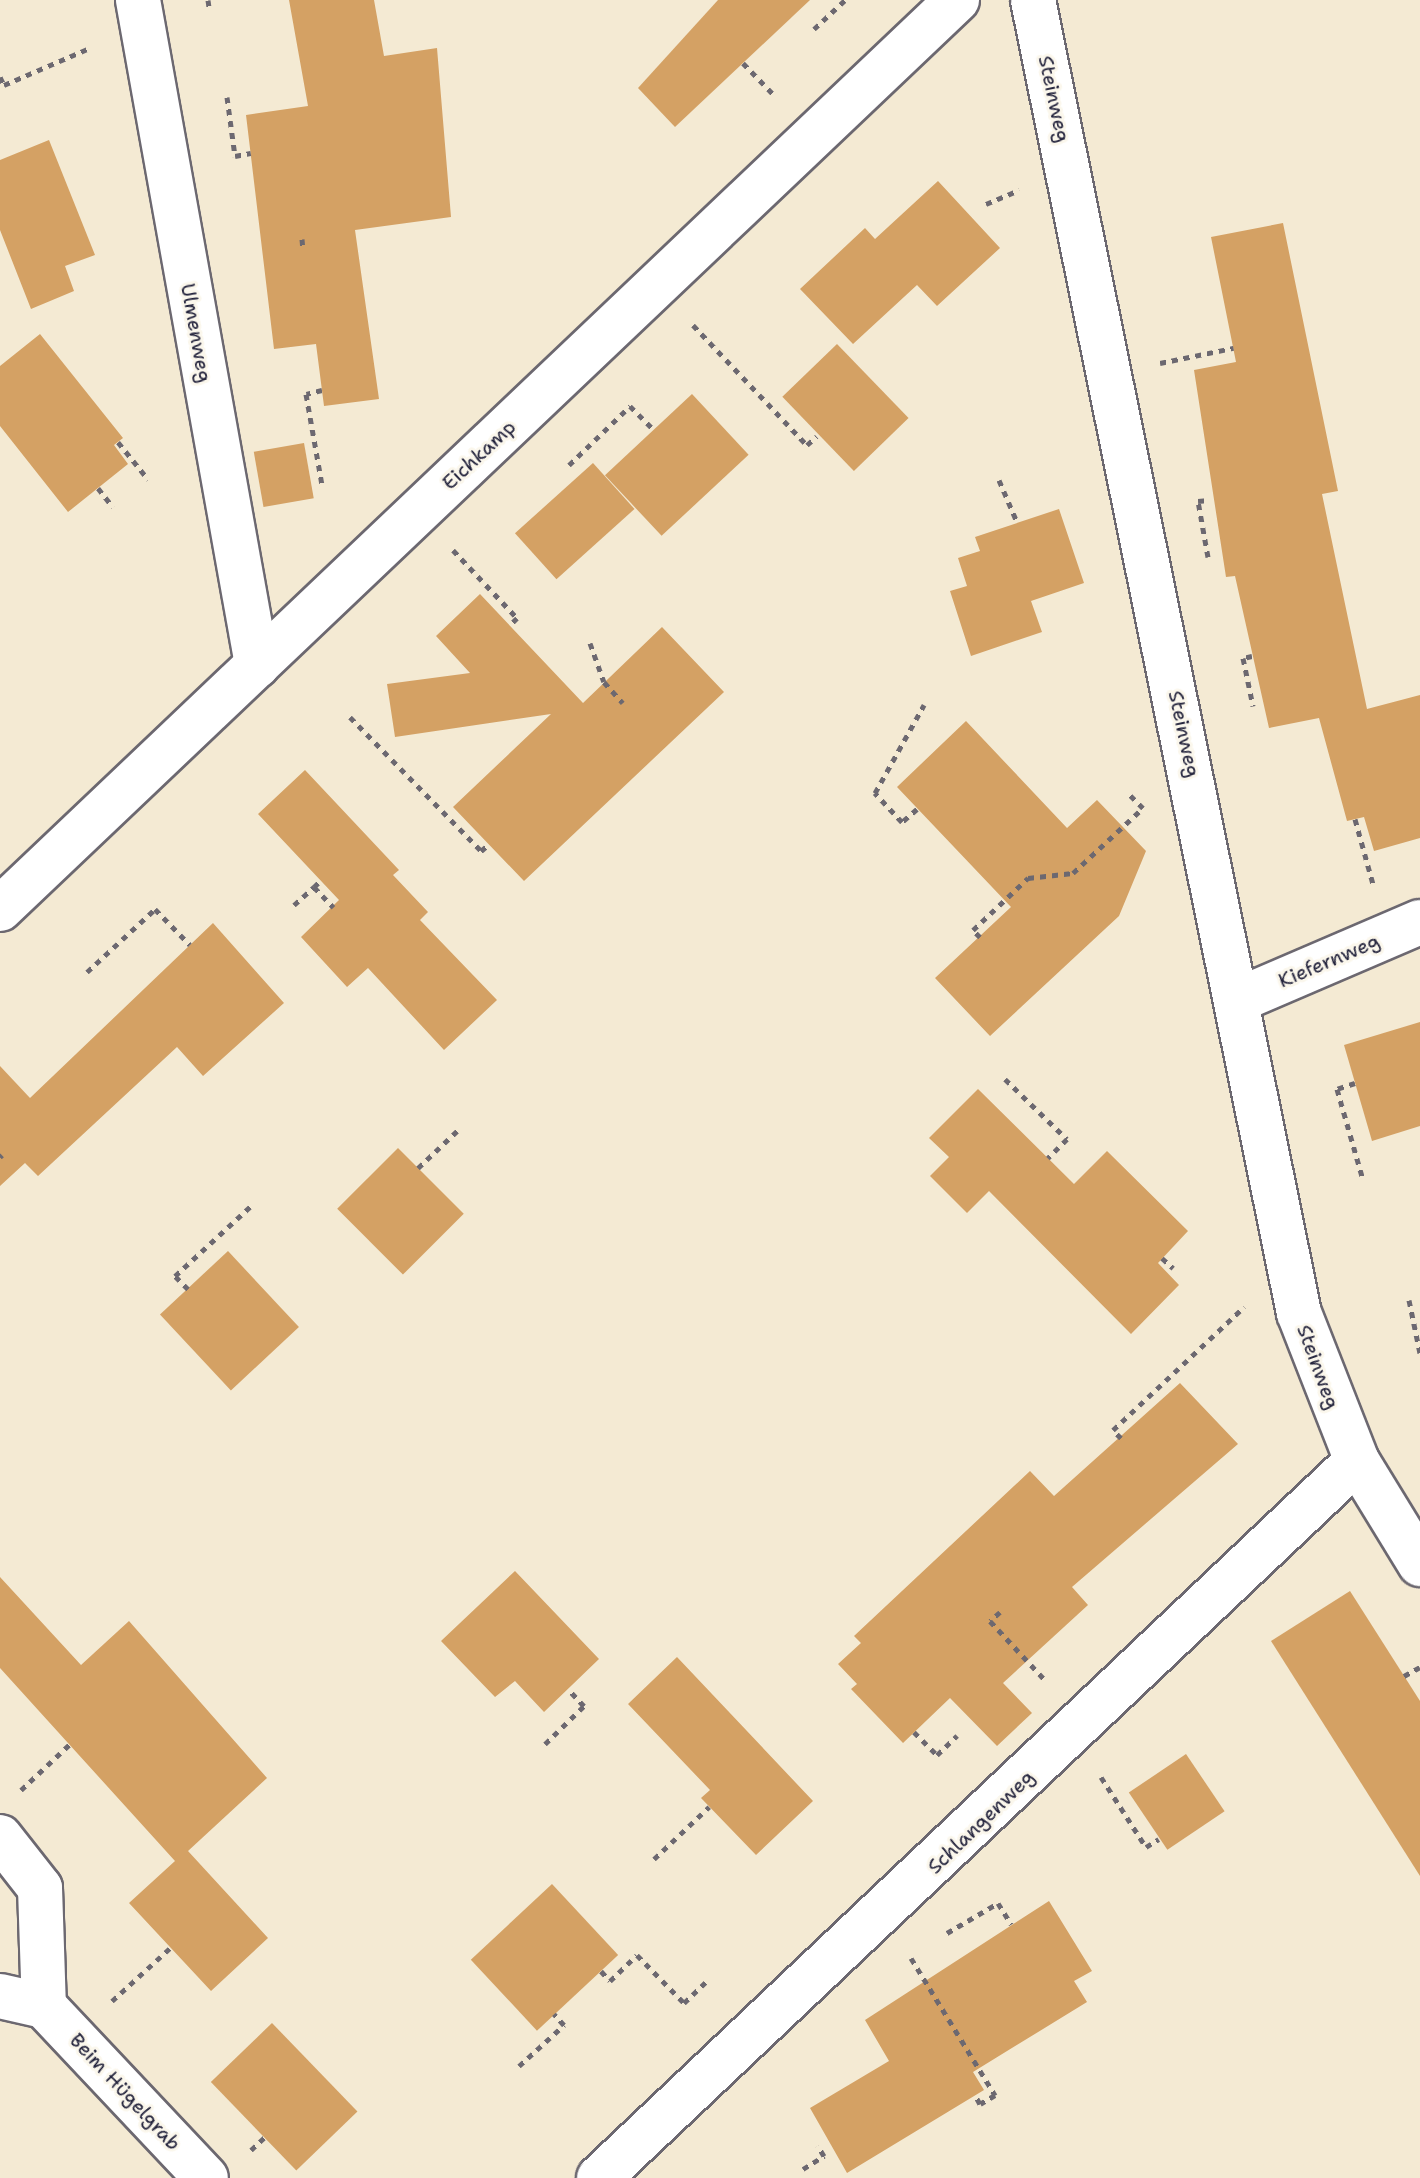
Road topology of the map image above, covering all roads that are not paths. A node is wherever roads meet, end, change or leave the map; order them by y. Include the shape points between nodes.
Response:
1 (957, 0) edge
2 (1033, 0) edge
3 (140, 13) edge
4 (257, 665) junction
5 (0, 909) edge
6 (1403, 929) edge
7 (1238, 1000) junction
8 (1357, 1461) junction
9 (1420, 1564) edge
10 (6, 1818) edge
11 (0, 1996) edge
12 (59, 2021) junction
13 (206, 2178) edge
14 (599, 2178) edge

1 - 4 street, Eichkamp
2 - 7 street, Steinweg
3 - 4 street, Ulmenweg
4 - 5 street, Eichkamp
6 - 7 street, Kiefernweg
7 - 8 street, Steinweg via 1288,1266 1326,1396
8 - 9 street, Steinweg
8 - 14 street, Schlangenweg via 885,1913
10 - 12 street via 40,1888
11 - 12 street
12 - 13 street, Beim Hügelgrab

